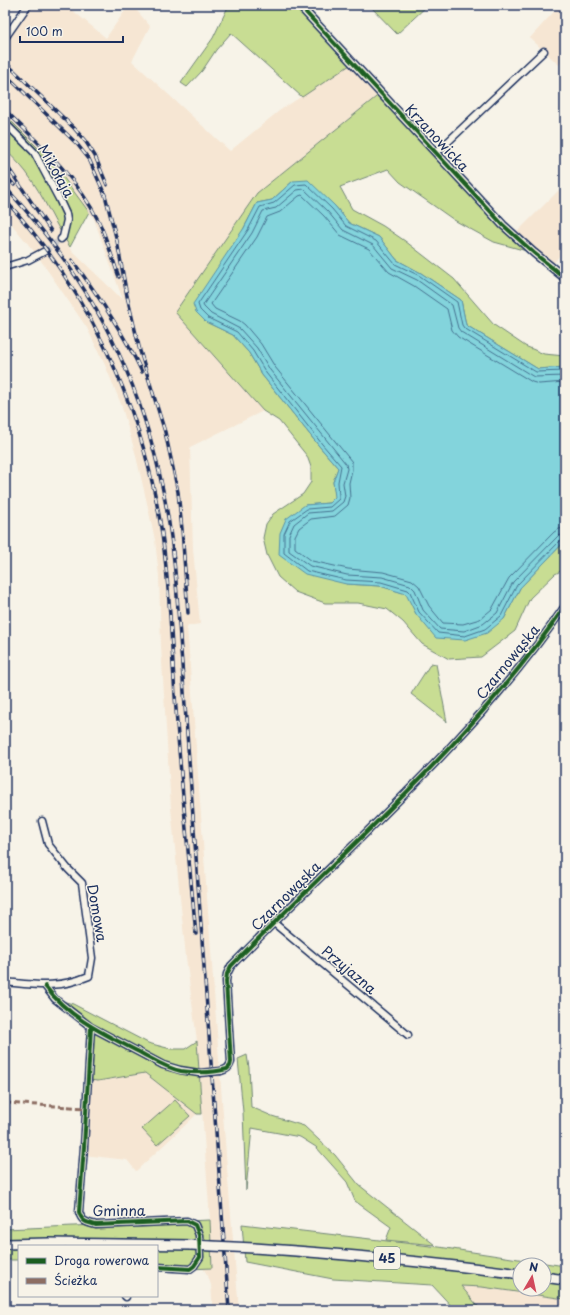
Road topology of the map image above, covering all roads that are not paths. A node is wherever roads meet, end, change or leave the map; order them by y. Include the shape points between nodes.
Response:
1 (28, 5) edge
2 (299, 5) edge
3 (5, 38) edge
4 (544, 51) dead end
5 (5, 123) edge
6 (436, 153) junction
7 (61, 240) tunnel mouth
8 (45, 251) tunnel mouth
9 (5, 267) edge
10 (565, 278) edge
11 (565, 606) edge
12 (42, 822) dead end
13 (274, 923) junction
14 (5, 982) edge
15 (45, 986) junction
16 (91, 1027) junction
17 (408, 1035) dead end
18 (5, 1244) edge
19 (158, 1267) edge
20 (512, 1273) edge
21 (552, 1278) edge
22 (565, 1280) edge

1 - 3 street
2 - 6 street, Krzanowicka
4 - 6 street
5 - 7 street, Mikołaja via 34,152 66,214 67,220
6 - 10 street, Krzanowicka via 503,226
8 - 9 street via 28,260
11 - 13 street, Czarnowąska via 481,713 405,794
12 - 15 street, Domowa via 48,844 82,883 92,958 90,976 75,982
13 - 16 street, Czarnowąska, bridge via 229,969 226,995 231,1062 227,1069 199,1073 163,1065
13 - 17 street, Przyjazna
14 - 15 street
15 - 16 street, Czarnowąska via 55,999
16 - 19 street, Gminna via 79,1212 84,1222 96,1225 188,1221 195,1225 199,1235 200,1256 194,1266 190,1269
18 - 20 main road, 45, bridge via 192,1245 254,1248 358,1255
21 - 22 main road

